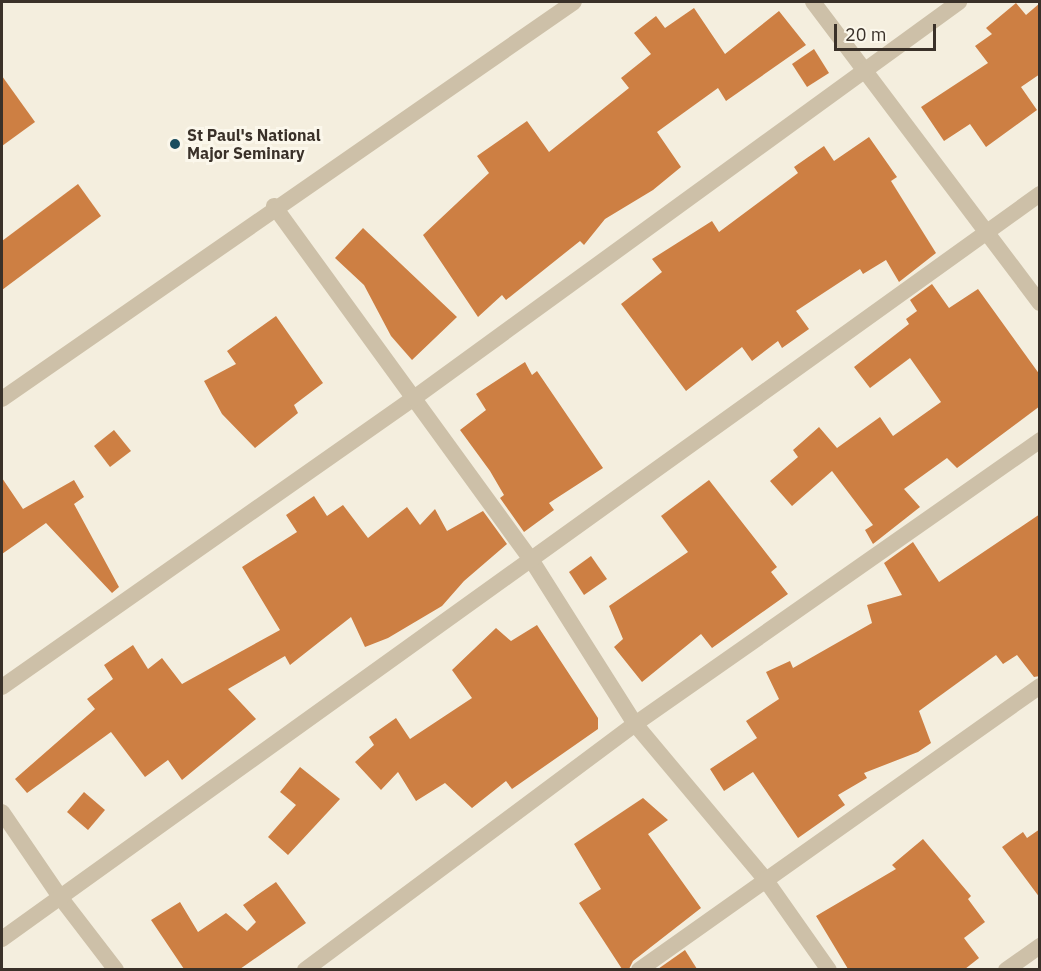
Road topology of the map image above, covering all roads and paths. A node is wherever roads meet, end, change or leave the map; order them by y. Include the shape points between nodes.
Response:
1 (574, 2) edge
2 (813, 2) edge
3 (959, 2) edge
4 (864, 68) junction
5 (1040, 194) edge
6 (274, 206) junction
7 (988, 230) junction
8 (1040, 303) edge
9 (414, 398) junction
10 (2, 399) edge
11 (1040, 440) edge
12 (532, 561) junction
13 (1040, 686) edge
14 (2, 687) edge
15 (635, 724) junction
16 (2, 812) edge
17 (765, 879) junction
18 (60, 897) junction
19 (2, 939) edge
20 (1040, 946) edge
21 (116, 969) edge
22 (305, 969) edge
23 (639, 969) edge
24 (830, 969) edge
25 (1006, 969) edge

1 - 6 street
2 - 4 street
3 - 4 street
4 - 7 street
4 - 9 street
5 - 7 street
6 - 9 street
6 - 10 street
7 - 8 street
7 - 12 street
9 - 12 street
9 - 14 street
11 - 15 street
12 - 15 street
12 - 18 street
13 - 17 street
15 - 17 street
15 - 22 street
16 - 18 street
17 - 23 street
17 - 24 street
18 - 19 street
18 - 21 street
20 - 25 street

